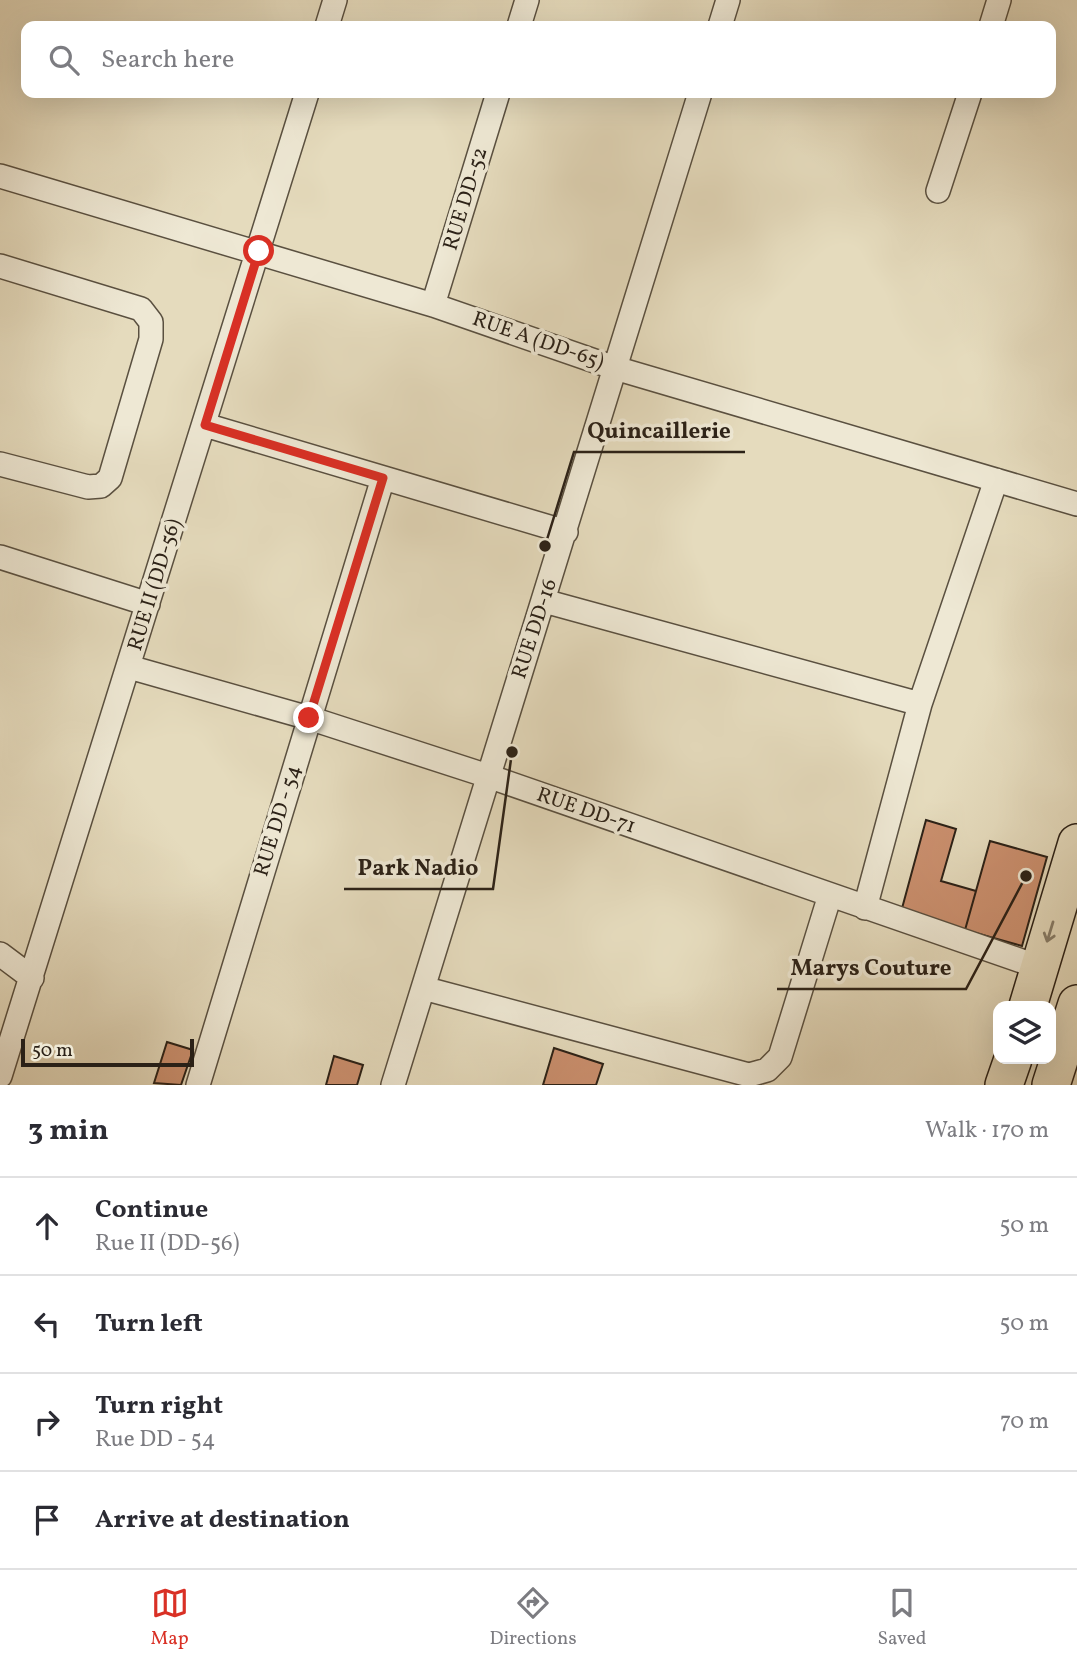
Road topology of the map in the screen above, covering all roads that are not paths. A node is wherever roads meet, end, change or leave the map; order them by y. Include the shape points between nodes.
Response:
1 (335, 0) edge
2 (527, 0) edge
3 (728, 0) edge
4 (999, 0) edge
5 (329, 21) edge
6 (521, 21) edge
7 (722, 21) edge
8 (993, 21) edge
9 (305, 98) edge
10 (496, 98) edge
11 (698, 98) edge
12 (968, 98) edge
13 (0, 176) edge
14 (938, 191) dead end
15 (259, 251) junction
16 (0, 267) edge
17 (433, 305) junction
18 (615, 368) junction
19 (205, 425) junction
20 (0, 464) edge
21 (383, 478) junction
22 (996, 480) junction
23 (1077, 503) edge
24 (566, 532) junction
25 (0, 557) edge
26 (544, 601) junction
27 (148, 604) junction
28 (129, 667) junction
29 (920, 704) junction
30 (309, 718) junction
31 (488, 776) junction
32 (1077, 843) edge
33 (830, 895) junction
34 (864, 908) junction
35 (0, 954) edge
36 (1039, 967) junction
37 (32, 978) junction
38 (423, 988) junction
39 (1029, 1001) edge
40 (1077, 1004) edge
41 (1011, 1064) edge
42 (0, 1076) edge
43 (198, 1085) edge
44 (393, 1085) edge
45 (1004, 1085) edge
46 (1051, 1085) edge

1 - 5 street
2 - 6 street
3 - 7 street
4 - 8 street
9 - 15 street, RUE II (DD-56)
10 - 17 street, RUE DD-52
11 - 18 street, RUE DD-16
12 - 14 street
13 - 15 street, RUE A (DD-65)
15 - 17 street, RUE A (DD-65)
15 - 19 street, RUE II (DD-56)
16 - 20 street via 141,309 151,323 151,339 110,478 101,486 88,487
17 - 18 street, RUE A (DD-65)
18 - 22 street, RUE A (DD-65)
18 - 24 street, RUE DD-16
19 - 21 street
19 - 27 street, RUE II (DD-56)
21 - 24 street
21 - 30 street, RUE DD - 54
22 - 23 street, RUE A (DD-65)
22 - 29 street
24 - 26 street, RUE DD-16
25 - 27 street
26 - 29 street
26 - 31 street, RUE DD-16
27 - 28 street, RUE II (DD-56)
28 - 30 street, RUE DD-71
28 - 37 street, RUE II (DD-56)
29 - 34 street
30 - 31 street, RUE DD-71
30 - 43 street, RUE DD - 54
31 - 33 street, RUE DD-71
31 - 38 street, RUE DD-16
32 -> 36 main road
33 - 34 street, RUE DD-71
33 - 38 street via 780,1057 767,1070 749,1075
34 - 36 street, RUE DD-71
35 - 37 street
36 - 39 main road
37 - 42 street, RUE II (DD-56)
38 - 44 street, RUE DD-16
40 - 46 main road
41 - 45 main road

